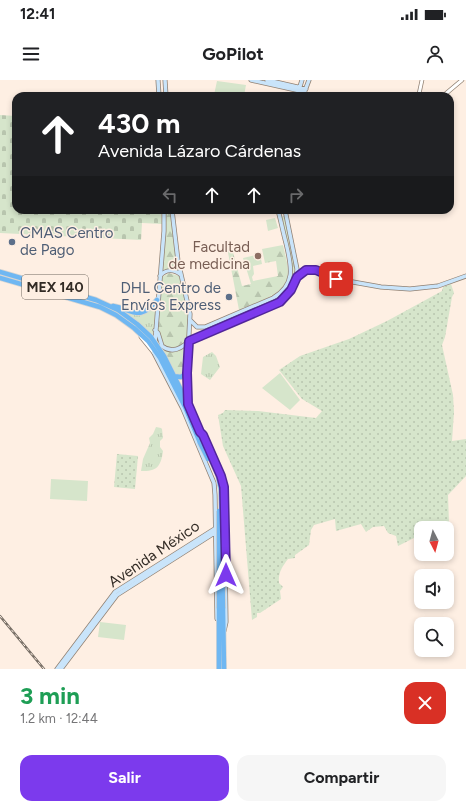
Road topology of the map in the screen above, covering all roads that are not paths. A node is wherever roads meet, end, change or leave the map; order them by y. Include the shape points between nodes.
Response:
1 (158, 80) edge
2 (165, 80) edge
3 (253, 80) edge
4 (267, 80) edge
5 (302, 80) edge
6 (309, 80) edge
7 (422, 80) edge
8 (462, 80) edge
9 (158, 86) junction
10 (165, 86) junction
11 (299, 89) junction
12 (159, 92) edge
13 (166, 92) edge
14 (298, 92) edge
15 (304, 92) edge
16 (420, 92) edge
17 (448, 92) edge
18 (164, 214) edge
19 (172, 214) edge
20 (279, 214) edge
21 (286, 214) edge
22 (297, 264) junction
23 (306, 270) junction
24 (0, 272) edge
25 (181, 275) junction
26 (466, 276) edge
27 (159, 277) junction
28 (297, 277) junction
29 (0, 278) edge
30 (157, 300) junction
31 (108, 306) junction
32 (190, 320) junction
33 (208, 326) junction
34 (155, 330) junction
35 (210, 331) junction
36 (189, 341) junction
37 (155, 342) junction
38 (154, 351) junction
39 (188, 370) junction
40 (167, 373) junction
41 (175, 377) junction
42 (188, 404) junction
43 (200, 432) junction
44 (202, 442) junction
45 (225, 525) junction
46 (216, 530) junction
47 (222, 633) junction
48 (59, 669) edge
49 (219, 669) edge
50 (224, 669) edge

1 - 9 main road
2 - 10 main road
3 - 11 main road
4 - 11 main road
5 - 11 main road
6 - 15 main road
7 - 16 street
8 - 17 street
9 - 10 main road
9 - 12 main road
10 - 13 main road
11 - 14 main road
11 - 15 main road
18 - 27 main road
19 - 25 main road
20 - 33 main road via 291,266 287,285 273,298
21 - 22 main road
22 - 23 main road
22 - 28 main road
23 - 26 main road via 316,270 336,279 405,289 431,287
23 - 28 main road
24 - 31 highway, MEX 140 via 88,297
25 - 27 main road via 171,270
25 - 32 main road
27 - 30 main road
28 - 35 main road via 291,290 280,302
29 - 38 highway, MEX 140 via 88,302 116,315 140,333
30 - 31 highway via 150,309 139,313
30 - 34 main road
31 - 37 highway, MEX 140 via 137,324
32 - 33 main road via 197,327
32 - 36 main road
33 - 35 main road
34 - 36 main road via 165,349 178,349
34 - 37 main road
35 - 36 main road
36 - 39 main road
37 - 38 main road
37 - 41 highway, MEX 140
38 - 40 highway, MEX 140
38 - 46 main road via 183,409 214,483
39 - 41 highway via 183,376
39 - 42 main road
40 - 41 highway
40 - 44 highway, MEX 140
41 - 42 highway, MEX 140
42 - 43 highway, MEX 140
43 - 44 highway, MEX 140
43 - 45 main road via 223,482
44 - 47 highway, MEX 140, bridge via 218,475 221,490
45 - 46 main road, Avenida México
45 - 47 main road via 226,622
46 - 47 main road via 217,624
46 - 48 main road, Avenida México via 117,595
47 - 49 highway, MEX 140
47 - 50 highway, MEX 140

